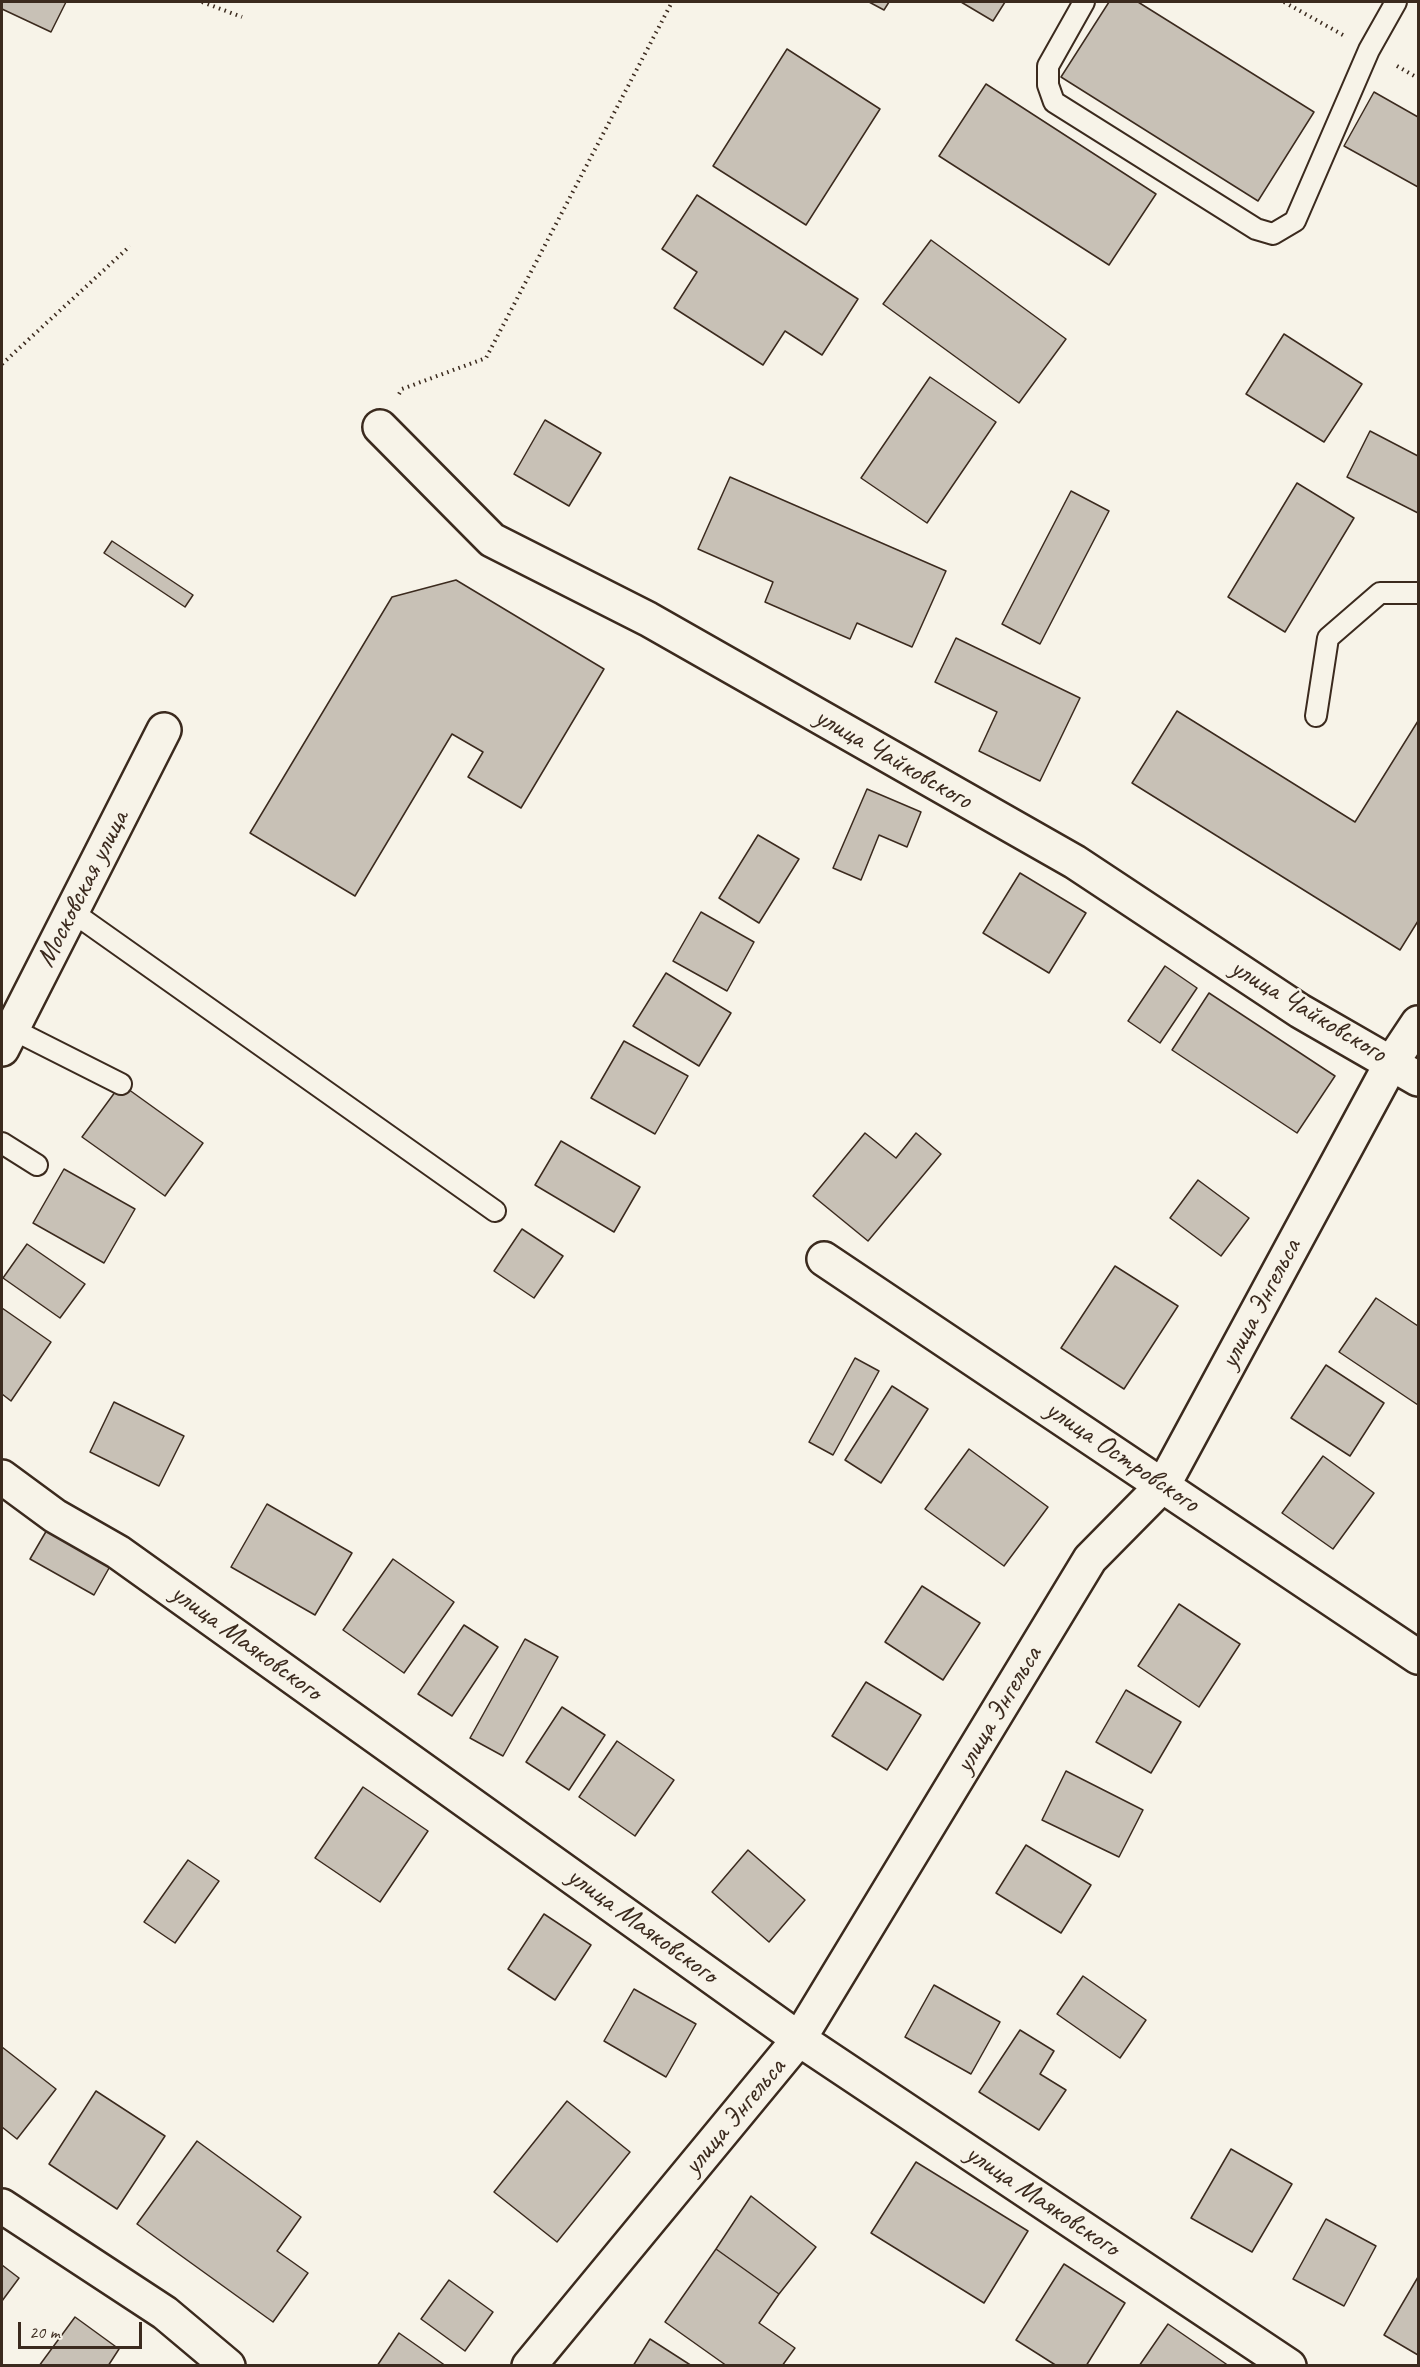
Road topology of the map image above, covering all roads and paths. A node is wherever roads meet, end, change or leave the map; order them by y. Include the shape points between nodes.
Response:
1 (202, 2) edge
2 (672, 2) edge
3 (1084, 2) edge
4 (1395, 2) edge
5 (242, 17) dead end
6 (130, 246) dead end
7 (2, 364) edge
8 (380, 427) joint
9 (1419, 593) edge
10 (1316, 716) dead end
11 (164, 730) dead end
12 (71, 911) junction
13 (1419, 1023) edge
14 (7, 1039) edge
15 (1405, 1070) edge
16 (121, 1084) dead end
17 (2, 1143) edge
18 (37, 1165) dead end
19 (495, 1211) dead end
20 (824, 1259) dead end
21 (2, 1477) edge
22 (1164, 1484) junction
23 (1419, 1657) edge
24 (799, 2039) junction
25 (2, 2206) edge
26 (228, 2366) edge
27 (529, 2366) edge
28 (1289, 2366) edge

1 - 5 path
2 - 8 path via 486,358 402,389
3 - 4 lane via 1048,66 1048,85 1054,102 1256,229 1273,234 1295,221
6 - 7 path
8 - 15 street, улица Чайковского via 492,540 648,619 1075,862 1300,1011
9 - 10 lane via 1380,593 1328,638
11 - 12 street, Московская улица
12 - 14 street, Московская улица
12 - 19 lane
13 - 15 street, улица Энгельса
14 - 16 lane
15 - 22 street, улица Энгельса
17 - 18 lane
20 - 22 street, улица Островского
21 - 24 street, улица Маяковского via 55,1516 118,1552
22 - 23 street, улица Островского
22 - 24 street, улица Энгельса via 1090,1559
24 - 27 street, улица Энгельса
24 - 28 street, улица Маяковского
25 - 26 street via 165,2313

